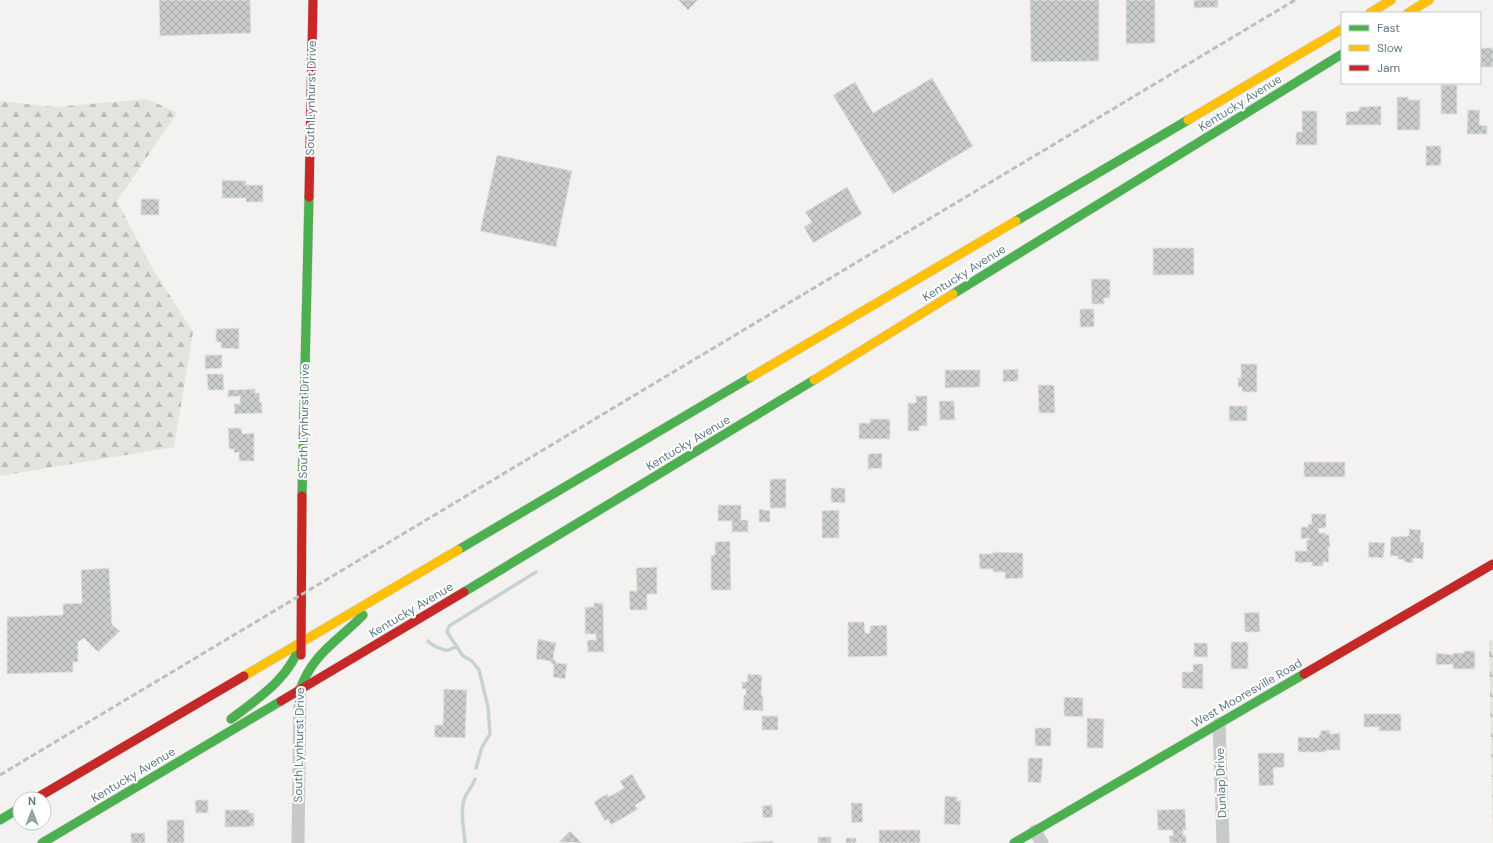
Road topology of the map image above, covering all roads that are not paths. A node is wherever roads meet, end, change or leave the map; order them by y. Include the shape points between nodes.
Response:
1 (313, 0) edge
2 (1391, 0) edge
3 (1429, 0) edge
4 (1372, 12) edge
5 (1410, 12) edge
6 (1341, 30) edge
7 (1341, 55) edge
8 (1493, 564) edge
9 (374, 598) junction
10 (301, 642) junction
11 (300, 690) junction
12 (1219, 724) junction
13 (218, 739) junction
14 (49, 791) edge
15 (12, 813) edge
16 (0, 820) edge
17 (1035, 831) junction
18 (42, 843) edge
19 (298, 843) edge
20 (1014, 843) edge
21 (1042, 843) edge
22 (1223, 843) edge

1 - 10 main road, South Lynhurst Drive
2 - 4 main road
3 - 5 main road
6 - 9 main road, Kentucky Avenue
7 - 11 main road, Kentucky Avenue via 741,425
8 - 12 main road, West Mooresville Road
9 - 10 main road, Kentucky Avenue
9 - 11 main road via 358,621 317,657 305,675
10 - 11 main road, South Lynhurst Drive
10 - 13 main road via 287,671 226,723
10 - 14 main road, Kentucky Avenue
11 - 13 main road, Kentucky Avenue
11 - 19 street, South Lynhurst Drive
12 - 17 main road, West Mooresville Road
12 - 22 street, Dunlap Drive
13 - 18 main road, Kentucky Avenue
15 - 16 main road
17 - 20 main road, West Mooresville Road
17 - 21 street

